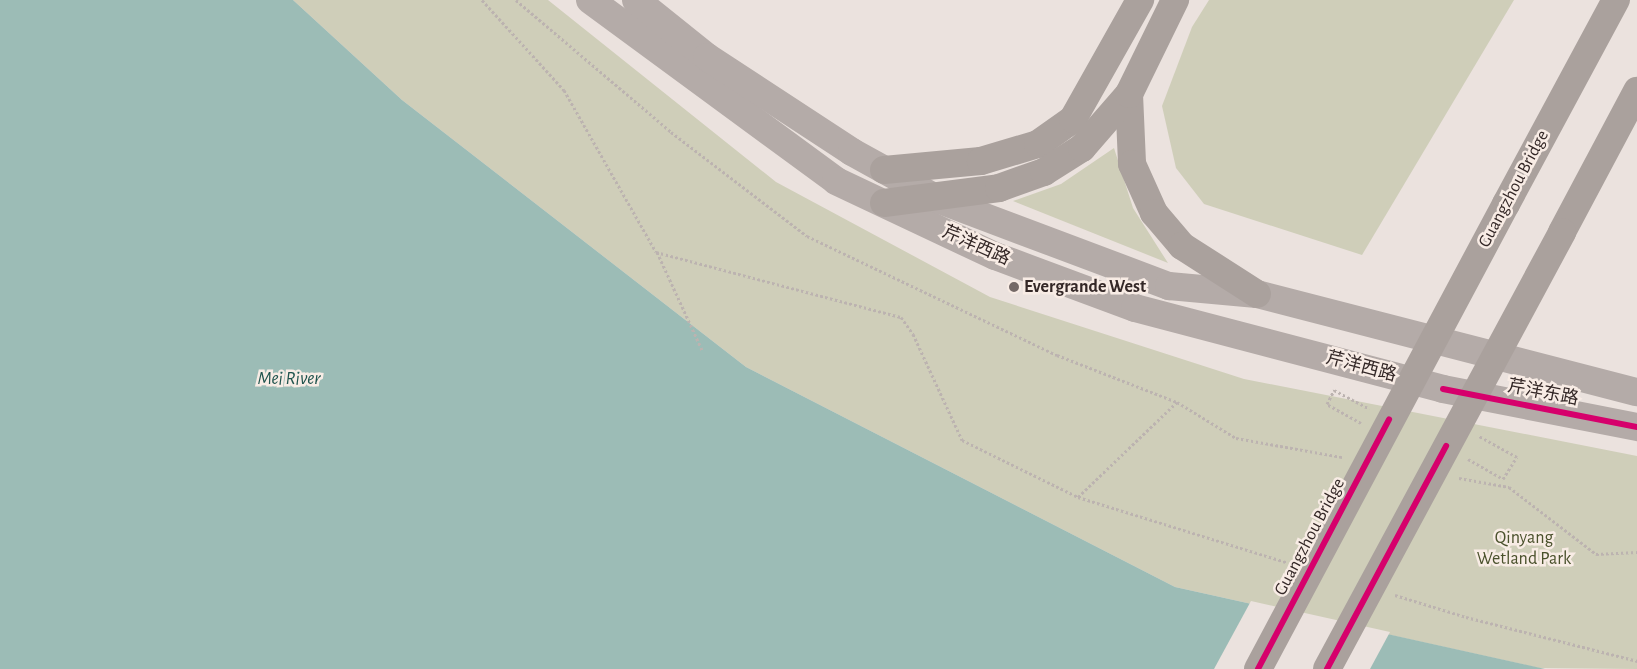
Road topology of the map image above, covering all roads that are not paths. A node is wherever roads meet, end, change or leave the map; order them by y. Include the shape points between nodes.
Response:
1 (590, 0) edge
2 (636, 0) edge
3 (1140, 0) edge
4 (1175, 0) edge
5 (1616, 0) edge
6 (1637, 91) edge
7 (1129, 94) junction
8 (884, 170) junction
9 (937, 199) junction
10 (884, 204) junction
11 (1257, 294) junction
12 (1384, 329) joint
13 (1443, 389) joint
14 (1637, 392) edge
15 (1637, 427) edge
16 (1258, 669) edge
17 (1327, 669) edge

1 - 10 main road, 芹洋西路 via 836,181
2 - 8 main road, 芹洋西路 via 707,57
3 - 8 highway via 1073,119 1038,144 981,161
4 - 7 highway
5 - 16 highway, Guangzhou Bridge, bridge via 1506,204 1377,422
6 - 17 highway, bridge
7 - 9 highway via 1082,148 1044,172 999,188
7 - 11 highway via 1132,164 1154,214 1182,246
8 - 9 main road, 芹洋西路
9 - 10 highway
9 - 11 main road, 芹洋西路 via 1169,286
10 - 13 main road, 芹洋西路 via 994,256 1135,308
11 - 12 main road, 芹洋西路
12 - 14 main road, 芹洋东路
13 - 15 main road, 芹洋东路

